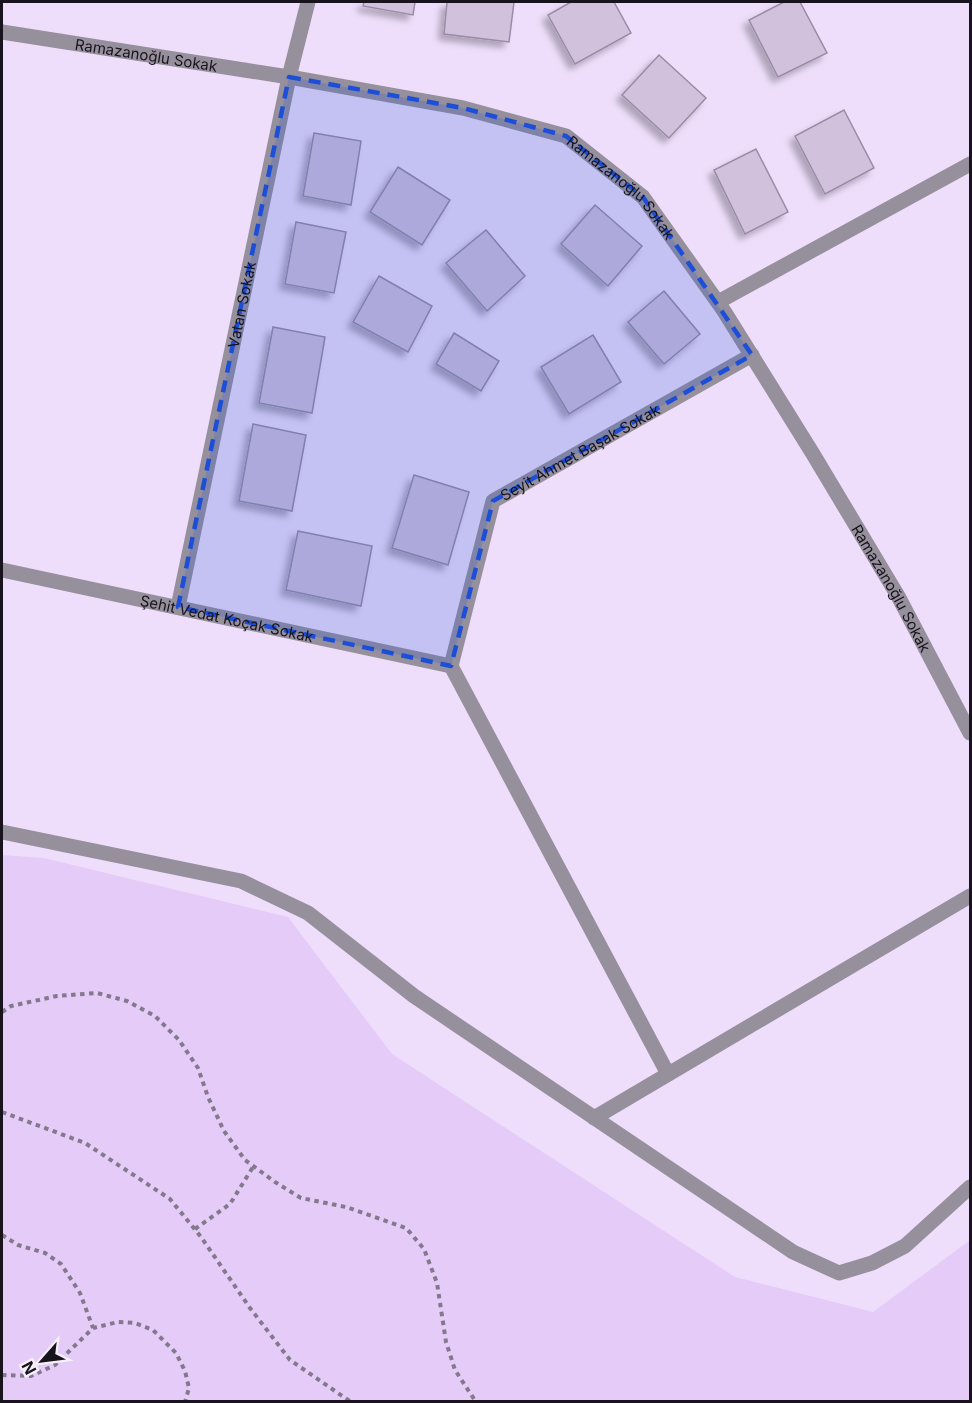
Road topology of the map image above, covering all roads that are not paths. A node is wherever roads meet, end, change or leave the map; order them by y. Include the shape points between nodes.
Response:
1 (308, 2) edge
2 (2, 32) edge
3 (289, 77) junction
4 (970, 164) edge
5 (718, 302) junction
6 (752, 355) junction
7 (2, 570) edge
8 (178, 607) junction
9 (451, 666) junction
10 (970, 733) edge
11 (2, 832) edge
12 (970, 896) edge
13 (668, 1074) junction
14 (594, 1118) junction
15 (970, 1187) edge

1 - 3 street, Vatan Sokak
2 - 3 street, Ramazanoğlu Sokak
3 - 5 street, Ramazanoğlu Sokak via 463,108 566,136 643,197
3 - 8 street, Vatan Sokak
4 - 5 street
5 - 6 street, Ramazanoğlu Sokak
6 - 9 street, Seyit Ahmet Başak Sokak via 493,501
6 - 10 street, Ramazanoğlu Sokak via 898,596
7 - 8 street, Şehit Vedat Koçak Sokak
8 - 9 street, Şehit Vedat Koçak Sokak
9 - 13 street
11 - 14 street via 241,881 308,913 414,996
12 - 13 street
13 - 14 street
14 - 15 street via 793,1252 839,1273 872,1263 905,1245

